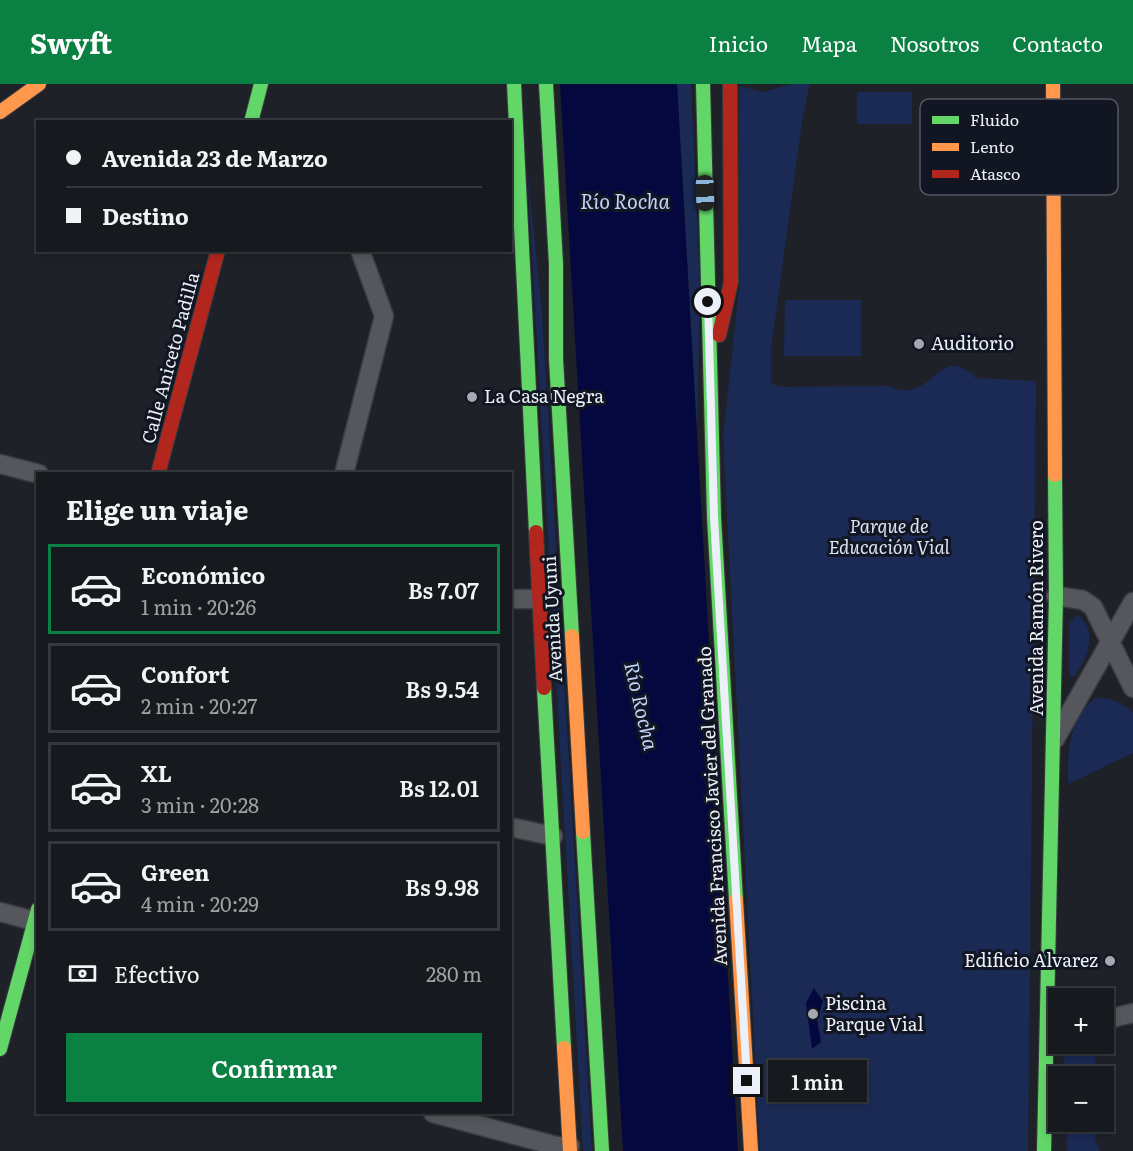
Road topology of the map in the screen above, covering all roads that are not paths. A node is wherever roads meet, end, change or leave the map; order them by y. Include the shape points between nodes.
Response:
1 (39, 84) edge
2 (261, 84) edge
3 (514, 84) edge
4 (546, 84) edge
5 (703, 84) edge
6 (730, 84) edge
7 (1053, 84) edge
8 (1053, 99) edge
9 (0, 112) edge
10 (252, 120) edge
11 (535, 141) dead end
12 (1054, 195) edge
13 (512, 250) edge
14 (217, 252) edge
15 (361, 252) edge
16 (556, 359) junction
17 (527, 360) junction
18 (710, 368) junction
19 (0, 464) edge
20 (159, 472) edge
21 (345, 472) edge
22 (36, 473) edge
23 (1056, 596) junction
24 (512, 599) edge
25 (539, 600) junction
26 (1133, 602) edge
27 (1111, 642) junction
28 (1133, 688) edge
29 (1054, 741) junction
30 (512, 827) edge
31 (553, 836) junction
32 (0, 912) edge
33 (36, 915) edge
34 (1052, 988) edge
35 (1133, 1013) edge
36 (1114, 1018) edge
37 (0, 1048) edge
38 (1050, 1054) edge
39 (437, 1114) edge
40 (570, 1148) edge
41 (602, 1151) edge
42 (751, 1151) edge
43 (1044, 1151) edge

1 - 9 main road
2 - 10 main road
3 - 17 main road, Avenida Uyuni
4 - 16 main road, Avenida Uyuni via 556,264
5 - 18 main road
6 - 18 main road via 731,282
7 - 8 main road, Avenida Ramón Rivero
11 - 16 main road
12 - 23 main road, Avenida Ramón Rivero
13 - 17 main road
14 - 20 main road, Calle Aniceto Padilla
15 - 21 street via 384,316
16 - 41 main road, Avenida Uyuni
17 - 25 main road, Avenida Uyuni
18 - 42 main road, Avenida Francisco Javier del Granado via 711,459
19 - 22 street
23 - 27 street via 1083,600 1093,607
23 - 29 main road, Avenida Ramón Rivero
24 - 25 street
25 - 31 main road, Avenida Uyuni
26 - 27 street
27 - 28 street
27 - 29 street
29 - 34 main road, Avenida Ramón Rivero
30 - 31 street
31 - 40 main road, Avenida Uyuni
32 - 33 street
33 - 37 main road
35 - 36 street
38 - 43 main road, Avenida Ramón Rivero
39 - 40 street

